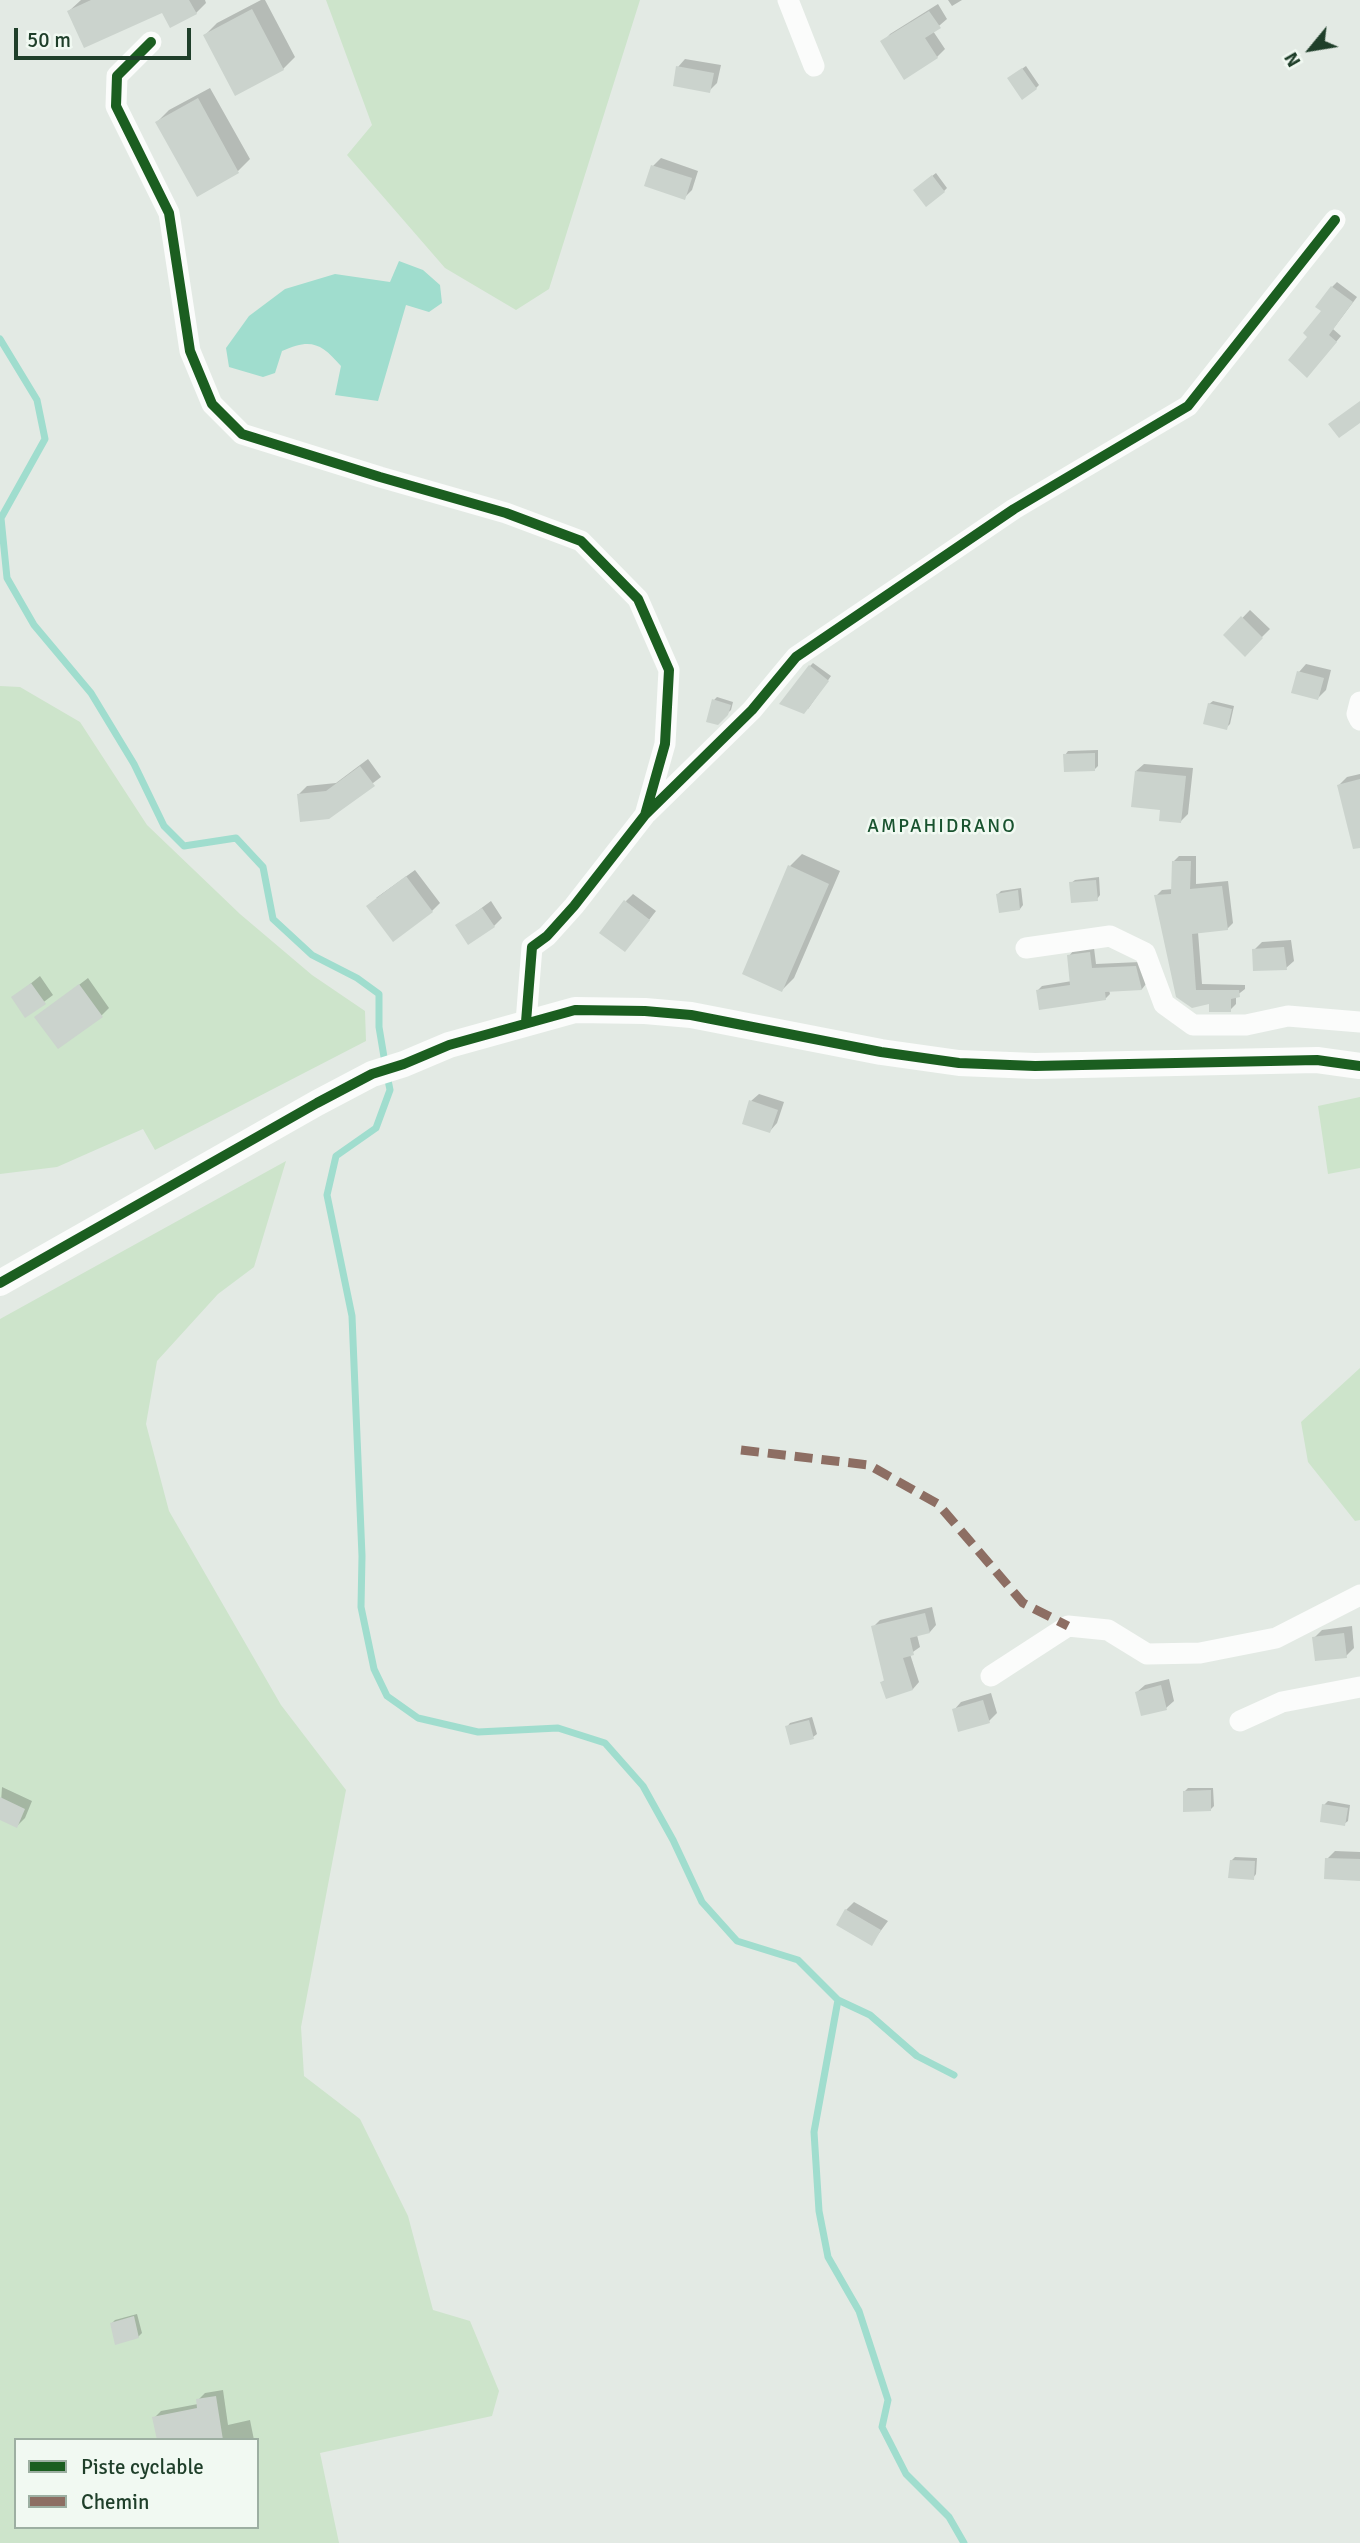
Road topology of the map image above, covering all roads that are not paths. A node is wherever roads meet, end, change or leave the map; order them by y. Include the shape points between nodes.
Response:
1 (788, 0) edge
2 (151, 42) dead end
3 (814, 66) dead end
4 (1335, 220) dead end
5 (1360, 702) edge
6 (1360, 720) edge
7 (645, 815) junction
8 (1026, 948) dead end
9 (526, 1022) junction
10 (1360, 1022) edge
11 (1360, 1066) edge
12 (0, 1283) edge
13 (1360, 1595) edge
14 (990, 1676) dead end
15 (1360, 1687) edge
16 (1240, 1721) dead end

1 - 3 street
2 - 7 street via 117,76 116,106 169,213 190,351 212,404 242,434 506,513 581,541 638,598 669,670 665,744
4 - 7 street via 1188,406 1014,509 796,657 752,710
5 - 6 street
7 - 9 street via 565,916 532,947
8 - 10 street via 1110,936 1145,953 1164,1004 1193,1025 1246,1025 1288,1016
9 - 11 street via 575,1010 645,1011 958,1063 1035,1066 1317,1060
9 - 12 street via 372,1074
13 - 14 street via 1276,1638 1200,1653 1147,1654 1108,1630 1068,1626
15 - 16 street via 1282,1702

